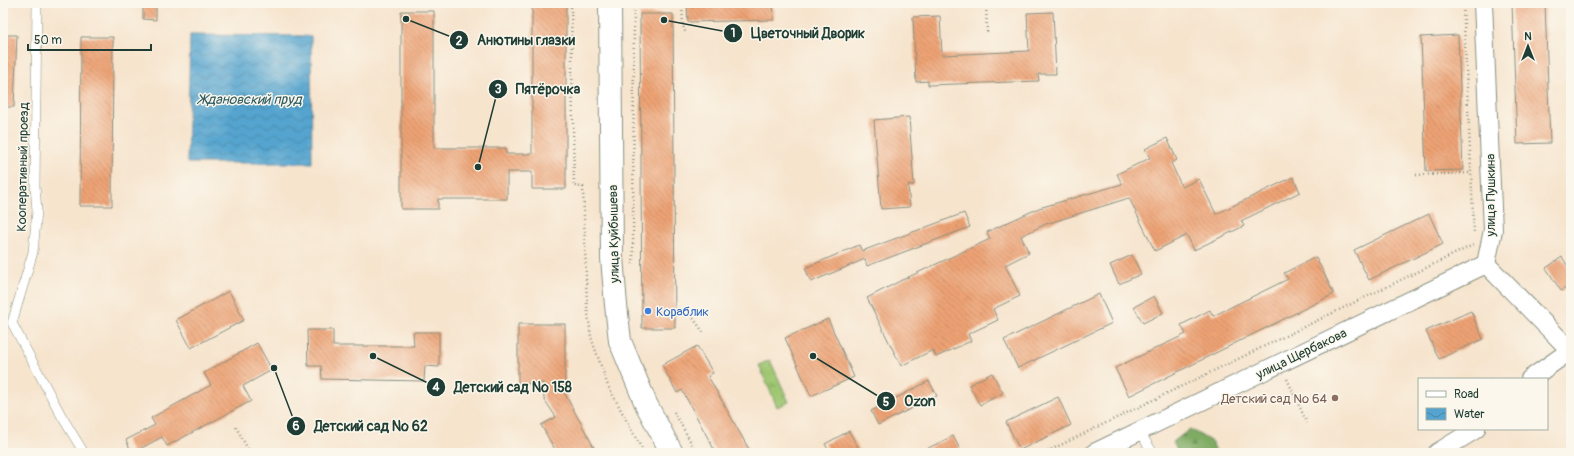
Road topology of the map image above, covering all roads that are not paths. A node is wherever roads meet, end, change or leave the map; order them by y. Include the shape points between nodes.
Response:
1 (37, 3) edge
2 (610, 3) edge
3 (1483, 3) edge
4 (1486, 264) junction
5 (1571, 350) edge
6 (1531, 378) edge
7 (1474, 430) edge
8 (1139, 431) junction
9 (84, 453) edge
10 (672, 453) edge
11 (1094, 453) edge
12 (1152, 453) edge
13 (1437, 453) edge

1 - 9 lane, Кооперативный проезд via 37,210 33,252 12,323
2 - 10 street, улица Куйбышева via 612,258 620,341 646,404
3 - 4 street, улица Пушкина via 1493,230
4 - 5 street
4 - 8 street, улица Щербакова
5 - 6 street
7 - 13 street
8 - 11 street, улица Щербакова
8 - 12 lane

